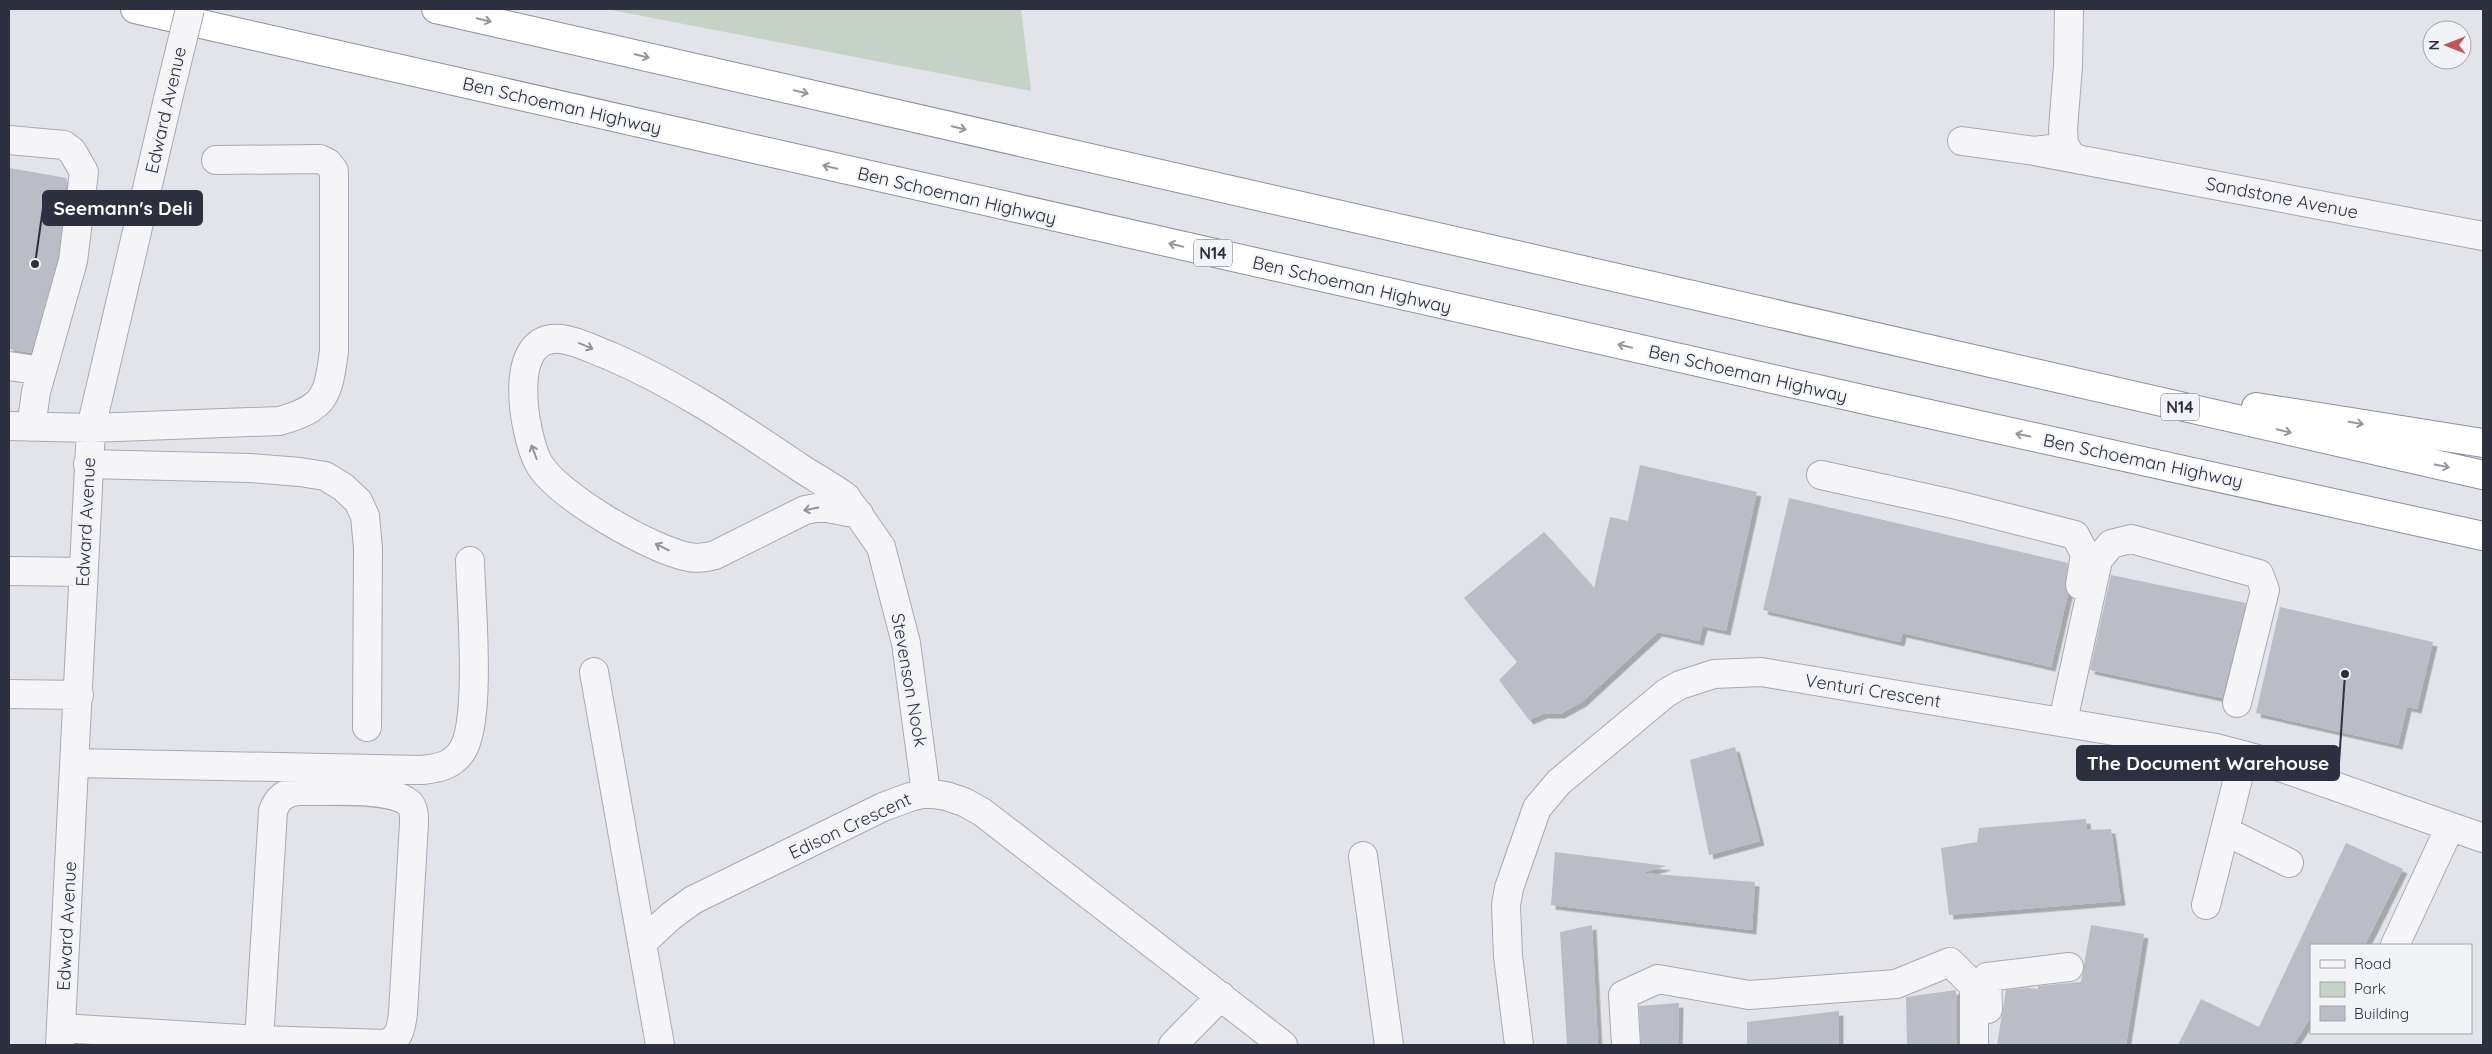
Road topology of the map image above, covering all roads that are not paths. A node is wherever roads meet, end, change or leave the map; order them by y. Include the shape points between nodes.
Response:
1 (135, 9) edge
2 (190, 9) edge
3 (436, 9) edge
4 (2069, 9) edge
5 (2063, 129) junction
6 (9, 140) edge
7 (1962, 141) dead end
8 (2034, 151) junction
9 (216, 160) dead end
10 (2081, 160) junction
11 (2483, 236) edge
12 (1878, 336) junction
13 (9, 366) edge
14 (42, 371) junction
15 (20, 426) edge
16 (91, 428) junction
17 (2483, 443) edge
18 (88, 464) junction
19 (1821, 475) dead end
20 (2483, 475) edge
21 (2292, 494) junction
22 (859, 514) junction
23 (2483, 536) edge
24 (2483, 551) edge
25 (470, 561) dead end
26 (9, 571) edge
27 (84, 572) junction
28 (594, 672) dead end
29 (9, 694) edge
30 (79, 695) junction
31 (2237, 703) dead end
32 (2057, 720) junction
33 (368, 727) dead end
34 (2244, 755) junction
35 (76, 763) junction
36 (926, 793) junction
37 (2450, 827) junction
38 (2225, 831) junction
39 (2483, 838) edge
40 (1363, 856) dead end
41 (2290, 863) dead end
42 (2206, 905) dead end
43 (643, 942) junction
44 (2395, 944) edge
45 (2069, 967) dead end
46 (1220, 996) junction
47 (61, 1036) edge
48 (259, 1040) junction
49 (660, 1045) edge
50 (1173, 1045) edge
51 (1283, 1045) edge
52 (1389, 1045) edge
53 (1519, 1045) edge
54 (1626, 1045) edge
55 (1974, 1045) edge
56 (1990, 1045) edge

21 -> 1 highway, Ben Schoeman Highway / N14
2 - 16 street, Edward Avenue, bridge
3 -> 12 highway, N14
4 - 5 street
5 - 8 street via 2060,140 2050,150
5 - 10 street via 2067,152
6 - 14 street via 64,145 72,151 84,172 73,261
7 - 8 street, Sandstone Avenue
8 - 10 street, Sandstone Avenue
9 - 16 street via 320,159 334,171 334,351 331,380 325,394 317,406 299,416 279,421
10 - 11 street, Sandstone Avenue
12 -> 17 highway via 2172,393
12 -> 20 highway, N14
13 - 14 street
14 - 15 street
15 - 16 street
16 - 18 street, Edward Avenue
18 - 27 street, Edward Avenue
18 - 33 street via 300,472 325,476 353,496 365,516 368,548
19 - 32 street via 2075,535 2085,554
21 - 23 highway, Ben Schoeman Highway / N14
21 - 24 highway via 2355,517
22 -> 22 street, Stevenson Nook via 822,507 805,510 715,555 690,558 674,553 592,512 552,479 539,463 531,444 522,392 523,369 533,350 544,342 559,339 578,343 628,364 684,392 834,489 846,497
22 - 36 street, Stevenson Nook via 881,547 906,643
25 - 35 street via 472,719 463,750 448,765 422,770
26 - 27 street
27 - 30 street, Edward Avenue
28 - 43 street
29 - 30 street
30 - 35 street, Edward Avenue
31 - 32 street via 2265,590 2259,574 2131,539 2111,544 2098,560
32 - 34 street, Venturi Crescent
32 - 53 street, Venturi Crescent via 1761,672 1714,674 1666,693 1559,782 1538,808 1511,880 1506,905 1507,947
34 - 37 street, Venturi Crescent
34 - 38 street
35 - 47 street, Edward Avenue
36 - 43 street, Edison Crescent via 883,807 693,900
36 - 46 street, Edison Crescent via 964,802 982,812
37 - 39 street, Venturi Crescent
37 - 44 street
38 - 41 street
38 - 42 street
40 - 52 street
43 - 49 street
45 - 56 street via 1987,977
46 - 50 street
46 - 51 street, Edison Crescent
47 - 48 street
48 - 48 street via 276,802 288,793 299,791 368,792 400,798 410,804 414,823 408,961 401,1028 397,1038 384,1044
54 - 55 street via 1622,995 1658,979 1749,994 1896,984 1950,962 1974,986

